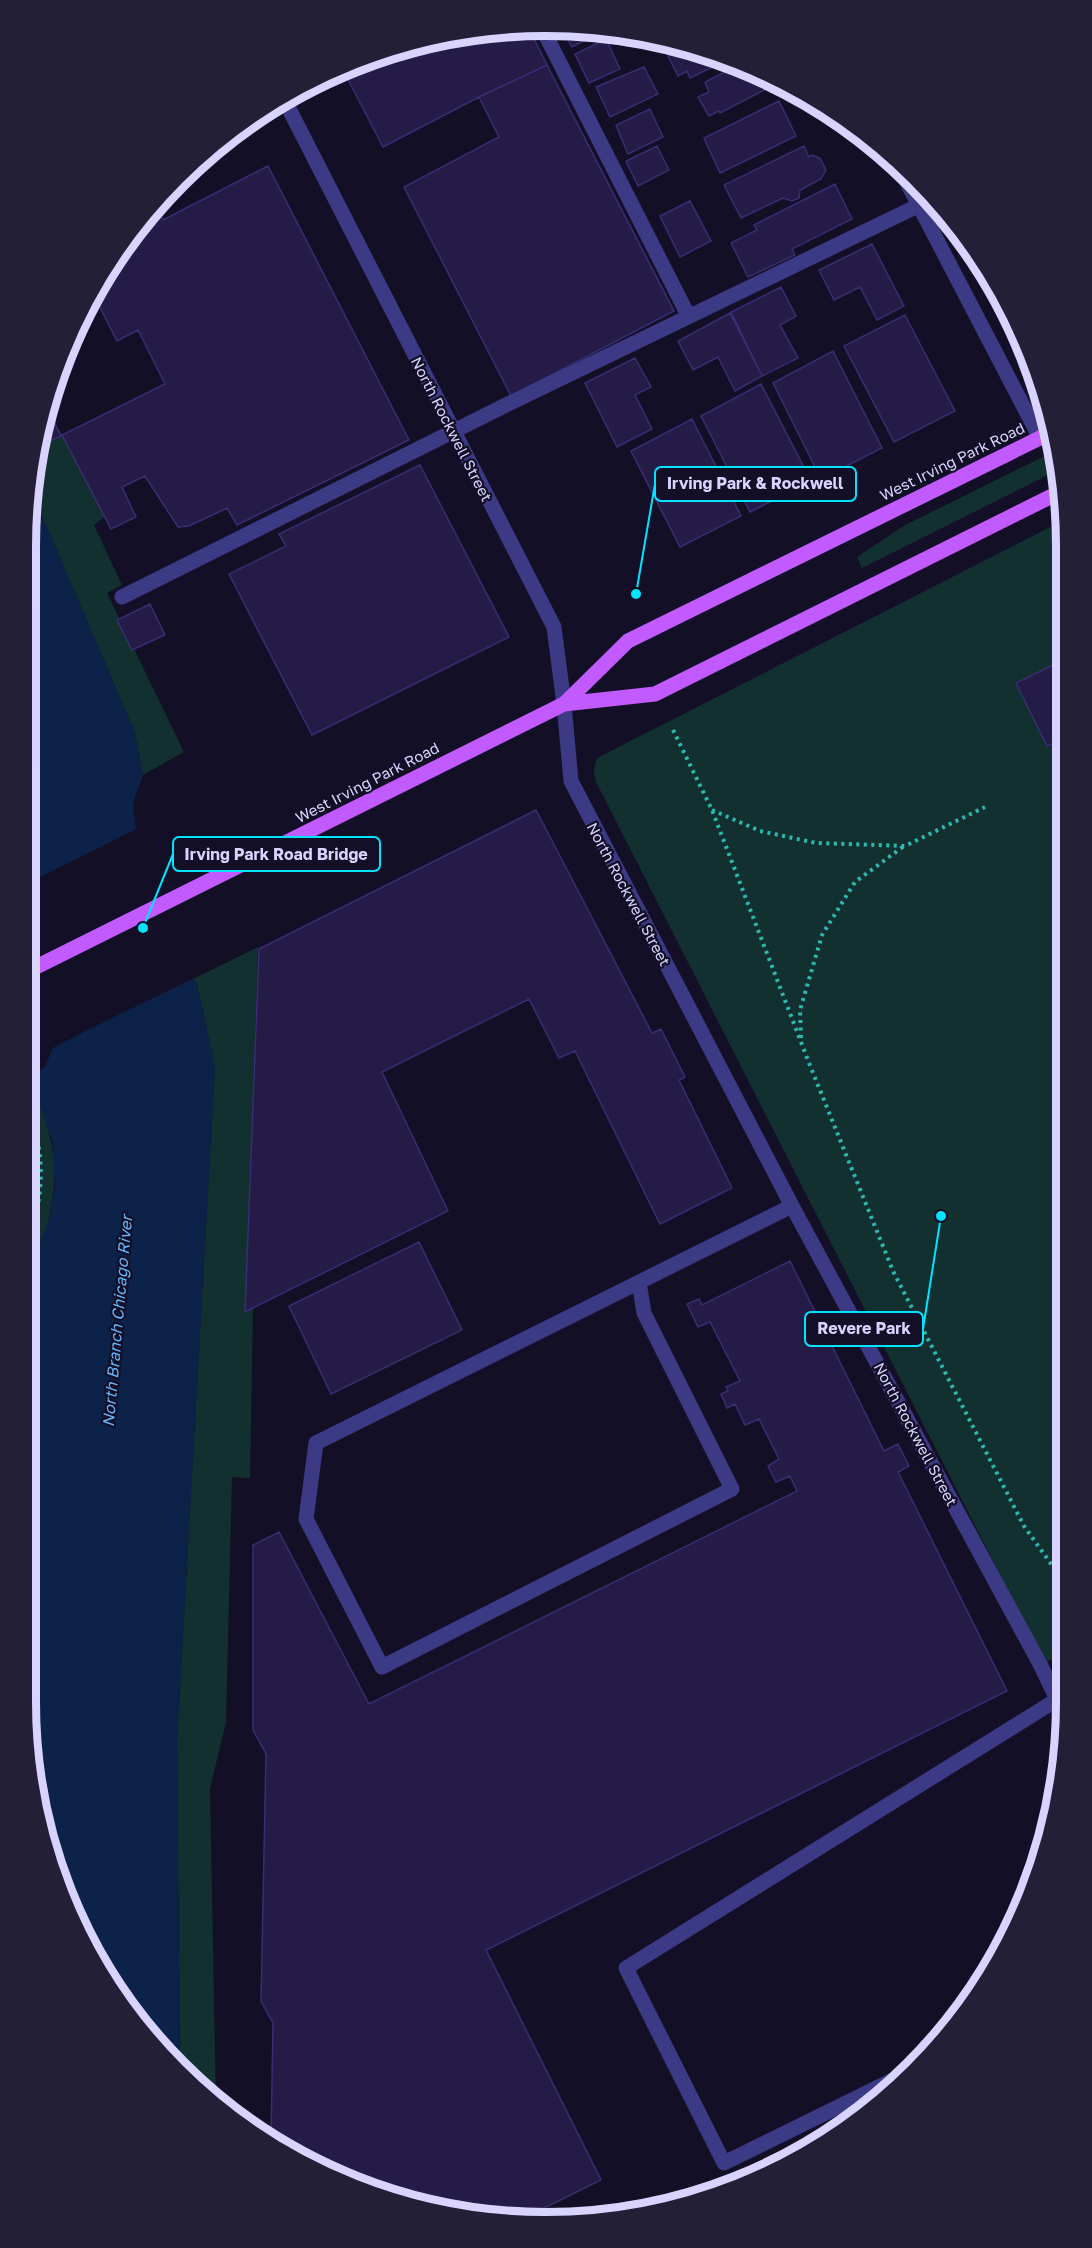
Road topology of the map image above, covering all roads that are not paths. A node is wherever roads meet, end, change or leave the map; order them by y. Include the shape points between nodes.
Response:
1 (546, 36) edge
2 (288, 106) edge
3 (924, 203) edge
4 (926, 206) edge
5 (688, 315) junction
6 (1042, 430) edge
7 (453, 431) junction
8 (1044, 436) edge
9 (1053, 495) edge
10 (122, 597) dead end
11 (564, 704) junction
12 (36, 967) edge
13 (792, 1206) junction
14 (639, 1282) junction
15 (1056, 1687) edge
16 (1056, 1700) edge
17 (881, 2086) edge

1 - 5 street
2 - 7 street, North Rockwell Street
3 - 5 street
4 - 6 street
5 - 7 street
7 - 10 street
7 - 11 street, North Rockwell Street via 554,627
8 - 11 main road, West Irving Park Road via 628,641
9 - 11 main road, West Irving Park Road via 655,694
11 - 12 main road, West Irving Park Road
11 - 13 street, North Rockwell Street via 571,781
13 - 14 street
13 - 15 street, North Rockwell Street
14 - 14 street via 316,1443 306,1520 382,1667 732,1489 644,1313
16 - 17 street via 626,1968 724,2163

